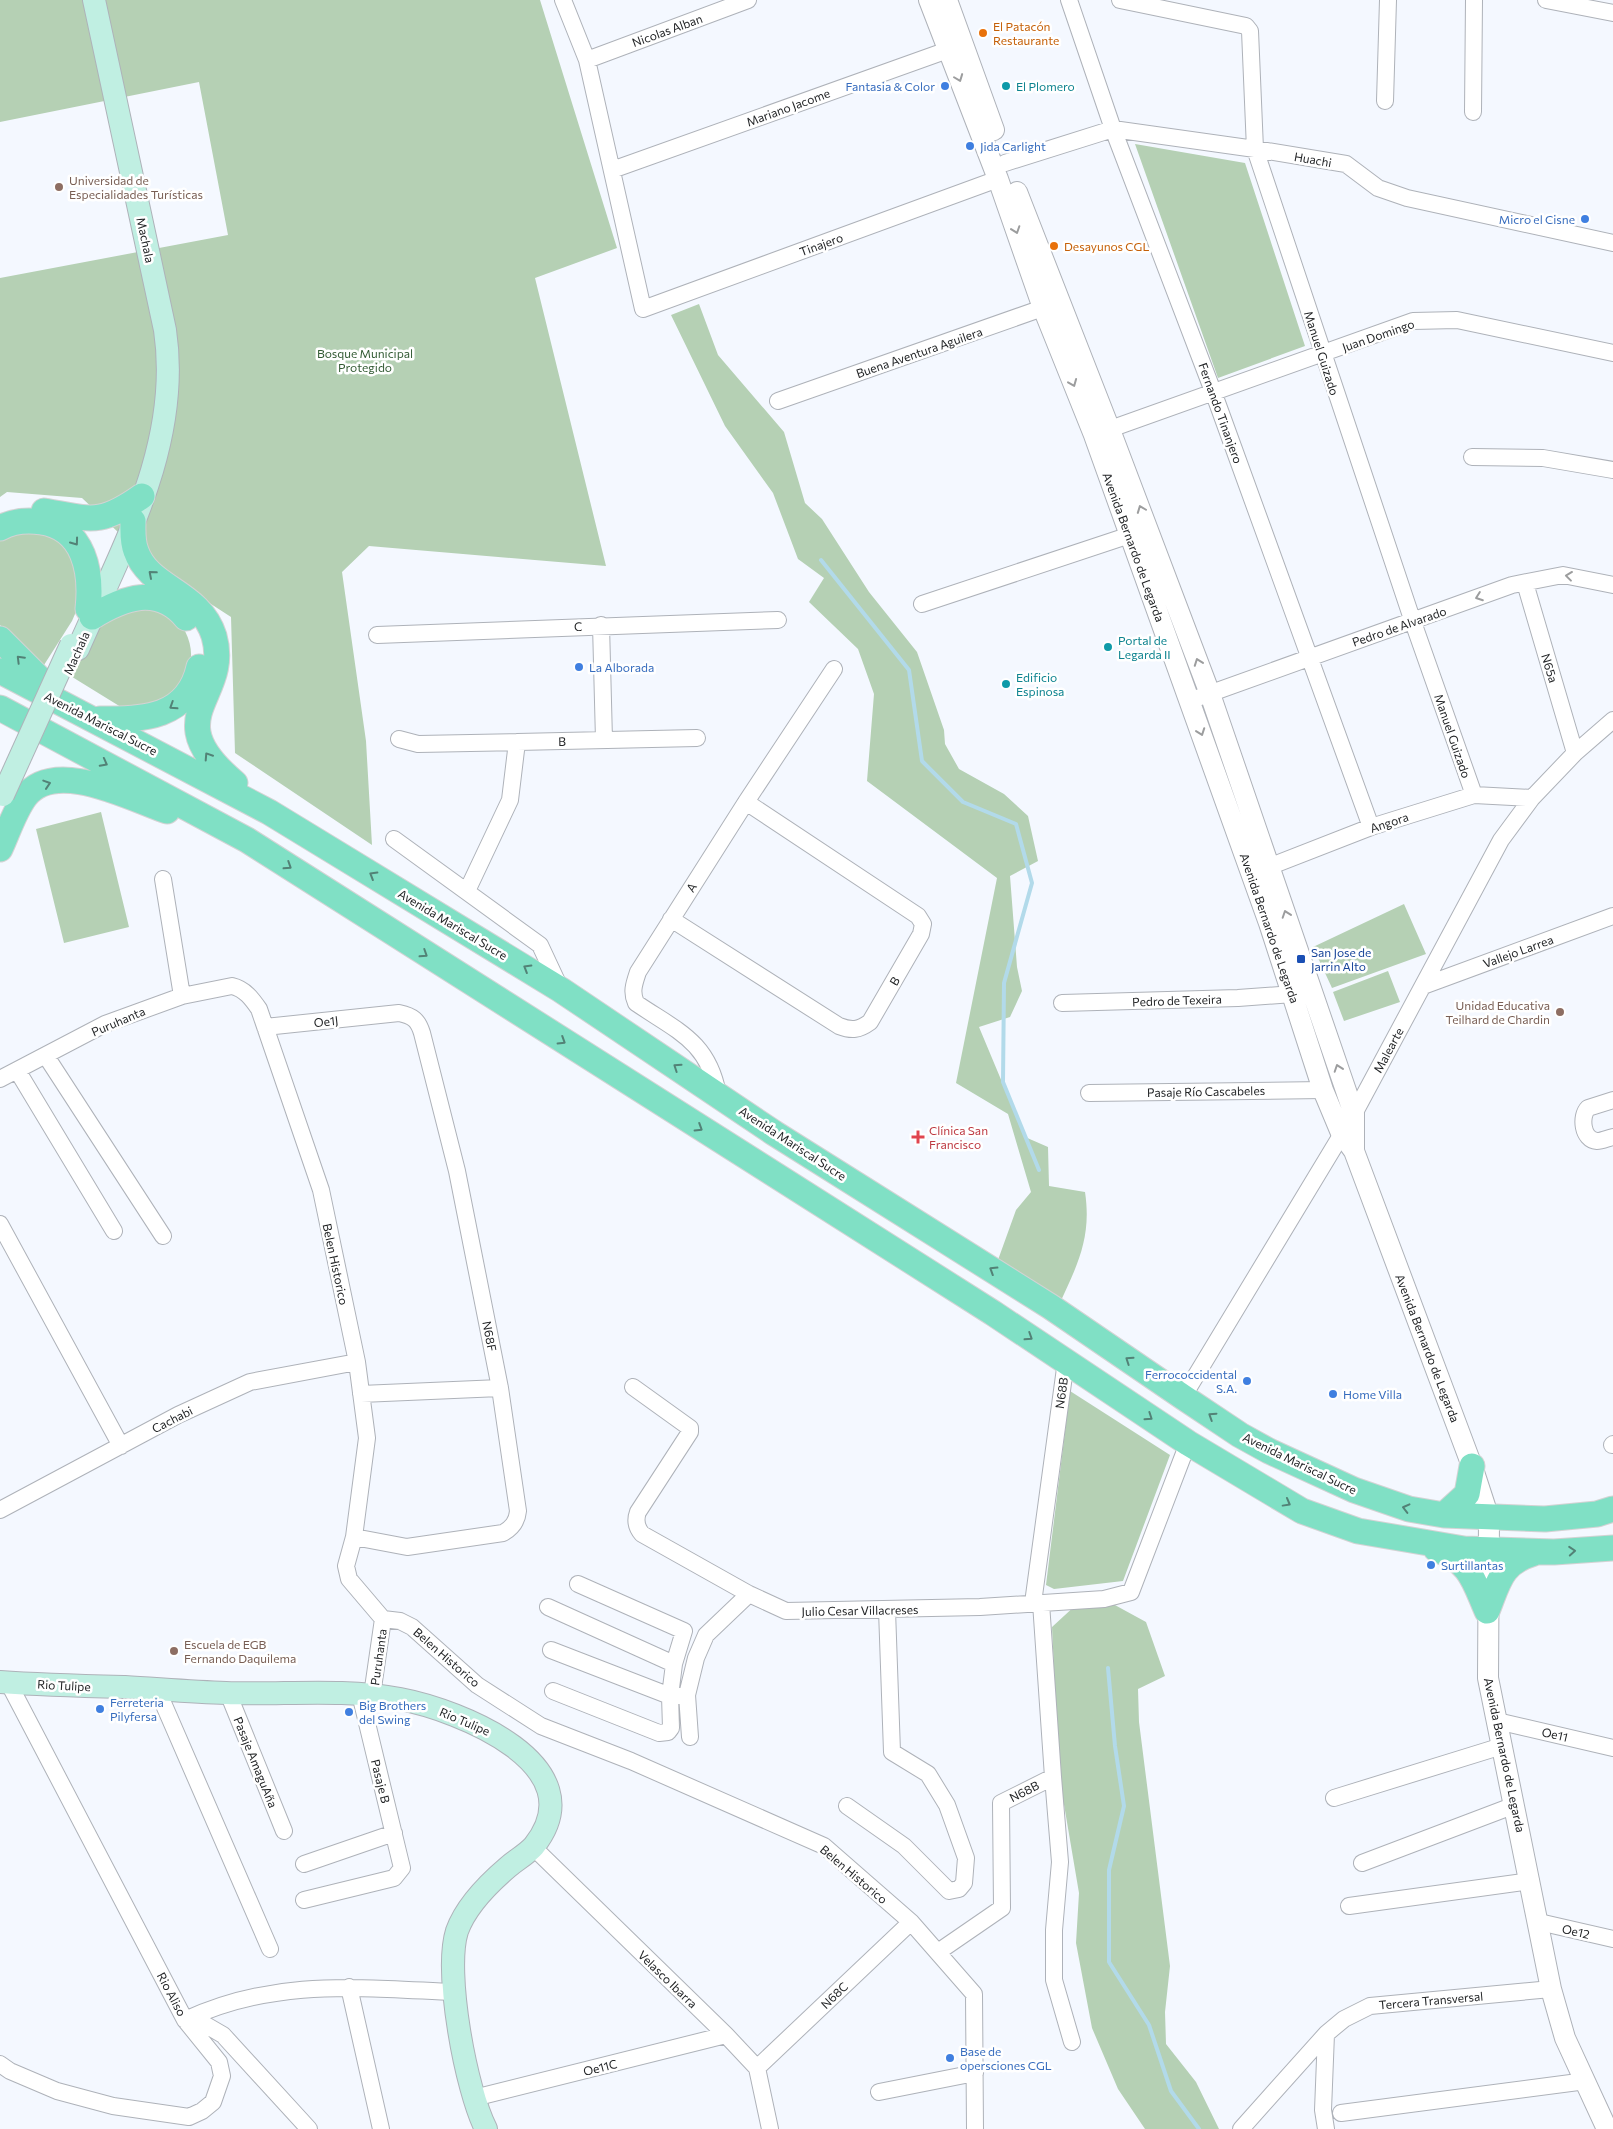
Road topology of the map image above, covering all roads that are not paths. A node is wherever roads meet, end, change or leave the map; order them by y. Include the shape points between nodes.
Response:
1 (94, 0) edge
2 (563, 0) edge
3 (748, 0) edge
4 (929, 0) edge
5 (947, 0) edge
6 (1069, 0) edge
7 (1120, 0) edge
8 (1388, 0) edge
9 (1474, 0) edge
10 (1546, 0) edge
11 (1613, 13) edge
12 (956, 48) junction
13 (587, 60) junction
14 (1385, 101) dead end
15 (1473, 112) dead end
16 (1113, 129) junction
17 (1255, 149) junction
18 (612, 170) junction
19 (1002, 171) junction
20 (1613, 243) edge
21 (1051, 305) junction
22 (1613, 353) edge
23 (1322, 354) junction
24 (1214, 394) junction
25 (778, 401) dead end
26 (1102, 432) junction
27 (1472, 458) dead end
28 (1613, 470) edge
29 (146, 489) junction
30 (0, 512) edge
31 (133, 521) junction
32 (0, 528) edge
33 (1130, 535) junction
34 (1525, 583) junction
35 (1613, 585) edge
36 (922, 604) dead end
37 (90, 613) junction
38 (778, 620) dead end
39 (1413, 622) junction
40 (601, 625) junction
41 (377, 634) dead end
42 (0, 639) edge
43 (1310, 657) junction
44 (834, 668) dead end
45 (0, 671) edge
46 (1210, 694) junction
47 (1190, 701) junction
48 (65, 704) junction
49 (7, 712) edge
50 (94, 719) junction
51 (1613, 720) edge
52 (697, 738) dead end
53 (399, 739) dead end
54 (604, 740) junction
55 (517, 742) junction
56 (1575, 753) junction
57 (3, 794) edge
58 (1474, 795) junction
59 (1532, 798) junction
60 (746, 802) junction
61 (270, 812) junction
62 (0, 823) edge
63 (1371, 827) junction
64 (394, 839) dead end
65 (246, 840) junction
66 (0, 849) edge
67 (1260, 870) junction
68 (163, 879) dead end
69 (467, 891) junction
70 (1613, 916) edge
71 (672, 919) junction
72 (1423, 986) junction
73 (243, 990) joint
74 (561, 990) junction
75 (1293, 994) junction
76 (182, 996) junction
77 (1062, 1003) dead end
78 (387, 1015) joint
79 (265, 1027) junction
80 (46, 1056) junction
81 (17, 1070) junction
82 (0, 1080) edge
83 (1323, 1090) junction
84 (1089, 1093) dead end
85 (718, 1094) junction
86 (1613, 1100) edge
87 (1354, 1114) junction
88 (1342, 1134) junction
89 (1613, 1137) edge
90 (1354, 1151) junction
91 (0, 1224) edge
92 (114, 1231) dead end
93 (163, 1236) dead end
94 (1066, 1360) junction
95 (357, 1362) junction
96 (633, 1387) dead end
97 (500, 1388) junction
98 (361, 1394) junction
99 (1183, 1397) junction
100 (1188, 1443) junction
101 (121, 1446) junction
102 (1472, 1466) junction
103 (1613, 1509) edge
104 (0, 1510) edge
105 (1444, 1514) junction
106 (1489, 1518) junction
107 (354, 1536) junction
108 (1417, 1541) junction
109 (1613, 1548) edge
110 (1488, 1551) junction
111 (1537, 1552) junction
112 (578, 1584) dead end
113 (749, 1594) junction
114 (1037, 1603) junction
115 (548, 1607) dead end
116 (887, 1610) junction
117 (1488, 1611) junction
118 (383, 1619) junction
119 (551, 1650) dead end
120 (674, 1664) junction
121 (4, 1682) edge
122 (157, 1689) junction
123 (553, 1691) dead end
124 (228, 1693) junction
125 (366, 1694) junction
126 (687, 1695) junction
127 (670, 1696) junction
128 (1498, 1721) junction
129 (690, 1737) dead end
130 (1502, 1746) junction
131 (1613, 1748) edge
132 (1053, 1777) junction
133 (1334, 1798) dead end
134 (1515, 1805) junction
135 (847, 1806) dead end
136 (284, 1831) dead end
137 (394, 1833) junction
138 (533, 1847) junction
139 (1362, 1863) dead end
140 (304, 1864) dead end
141 (1530, 1881) junction
142 (304, 1900) dead end
143 (1349, 1906) dead end
144 (911, 1922) junction
145 (1539, 1922) junction
146 (1613, 1939) edge
147 (270, 1949) dead end
148 (938, 1952) junction
149 (349, 1987) junction
150 (1551, 1989) junction
151 (454, 1992) junction
152 (185, 2020) junction
153 (1326, 2034) junction
154 (726, 2035) junction
155 (1072, 2042) dead end
156 (0, 2064) edge
157 (757, 2068) junction
158 (975, 2073) junction
159 (1586, 2081) junction
160 (879, 2092) dead end
161 (474, 2098) junction
162 (1341, 2113) dead end
163 (1608, 2124) edge
164 (309, 2129) edge
165 (380, 2129) edge
166 (486, 2129) edge
167 (770, 2129) edge
168 (975, 2129) edge
169 (1241, 2129) edge
170 (1326, 2129) edge

1 - 29 main road, Machala via 168,351 166,419
2 - 13 street
3 - 13 street, Nicolas Alban
4 - 12 street, Avenida Bernardo de Legarda
5 - 12 street, Avenida Bernardo de Legarda
6 - 16 street, Fernando Tinanjero
7 - 17 street, Manuel Guizado via 1246,26 1252,38
8 - 14 street
9 - 15 street
10 - 11 street
12 - 18 street, Mariano Jacome
12 - 19 street, Avenida Bernardo de Legarda
13 - 18 street
16 - 17 street, Huachi
16 - 19 street, Huachi
16 - 24 street, Fernando Tinanjero
17 - 20 street, Huachi via 1346,164 1378,188 1407,198
17 - 23 street, Manuel Guizado
18 - 19 street, Tinajero via 643,309
19 - 21 street, Avenida Bernardo de Legarda
21 - 25 street, Buena Aventura Aguilera
21 - 26 street, Avenida Bernardo de Legarda
22 - 23 street, Juan Domingo via 1456,320 1413,321
23 - 24 street, Juan Domingo
23 - 39 street, Manuel Guizado
24 - 26 street, Juan Domingo
24 - 43 street, Fernando Tinanjero
26 - 33 street, Avenida Bernardo de Legarda
46 -> 26 street, Avenida Bernardo de Legarda
27 - 28 street via 1543,458
29 - 30 main road via 123,510 97,519 19,508
29 - 31 main road, Machala
29 - 37 main road, Machala
31 - 37 main road, Machala
61 -> 31 main road via 216,767 205,753 198,732 198,714 214,669 214,636 198,608 144,566 133,542
32 -> 37 main road via 31,520 66,531 84,556 90,576
33 - 36 street
33 - 47 street, Avenida Bernardo de Legarda
35 -> 34 street, Pedro de Alvarado via 1563,574
34 -> 39 street, Pedro de Alvarado
34 - 56 street, N65a
37 -> 50 main road via 124,599 156,599 176,608 190,624 200,654 193,686 171,709 152,717
37 - 57 main road, Machala
38 - 40 street, C
39 - 43 street, Pedro de Alvarado
39 - 58 street, Manuel Guizado
40 - 41 street, C
40 - 54 street
48 -> 42 main road
43 - 46 street, Pedro de Alvarado
43 - 63 street, Fernando Tinanjero
44 - 60 street, A
45 - 48 main road, Avenida Mariscal Sucre
46 - 47 street, Pedro de Alvarado
46 - 67 street, Avenida Bernardo de Legarda via 1244,799
47 -> 67 street, Avenida Bernardo de Legarda
48 - 50 main road, Avenida Mariscal Sucre
49 - 57 main road via 20,726 20,737
49 -> 65 main road
50 - 61 main road, Avenida Mariscal Sucre
51 - 56 street, Malearte
52 - 54 street, B
53 - 55 street, B via 418,744
54 - 55 street, B
55 - 69 street via 510,800
56 - 59 street, Malearte
57 - 62 main road, Machala
58 - 59 street, Angora
58 - 63 street, Angora
59 - 72 street, Malearte via 1501,840
60 - 71 street, A
60 - 71 street, B via 918,916 924,924 870,1022 860,1029 849,1030 839,1026
74 -> 61 main road, Avenida Mariscal Sucre
63 - 67 street, Angora
64 - 69 street
66 -> 65 main road via 25,797 34,788 62,780 83,781
65 -> 94 main road
67 - 75 street, Avenida Bernardo de Legarda
87 -> 67 street, Avenida Bernardo de Legarda
68 - 76 street
69 - 74 street via 540,945
70 - 72 street, Vallejo Larrea
71 - 85 street, A via 638,972 632,995 636,1003 700,1049 714,1072
72 - 87 street, Malearte
73 - 76 street, Puruhanta via 225,987
73 - 79 street, Belen Historico via 259,1009
85 -> 74 main road, Avenida Mariscal Sucre
75 - 77 street, Pedro de Texeira
75 - 83 street, Avenida Bernardo de Legarda
76 - 80 street, Puruhanta via 105,1024
78 - 79 street, Oe1J
78 - 97 street, N68F via 411,1016 422,1033 457,1171
79 - 95 street, Belen Historico via 321,1190
80 - 81 street, Puruhanta
80 - 93 street
81 - 82 street, Puruhanta
81 - 92 street
83 - 84 street, Pasaje Río Cascabeles
83 - 88 street, Avenida Bernardo de Legarda
99 -> 85 main road, Avenida Mariscal Sucre via 1051,1307 774,1133
86 - 89 street via 1588,1108 1583,1116 1584,1127 1592,1139 1598,1141
87 - 88 street, Malearte
87 - 90 street, Avenida Bernardo de Legarda
88 - 90 street, Avenida Bernardo de Legarda
88 - 99 street, Malearte
90 - 102 street, Avenida Bernardo de Legarda
91 - 101 street
94 -> 100 main road
94 - 114 street, N68B
95 - 98 street, Belen Historico
95 - 101 street, Cachabi via 250,1382
96 - 113 street, Julio Cesar Villacreses via 690,1428 638,1512 638,1529
97 - 98 street
97 - 107 street, N68F via 518,1511 514,1525 503,1533 407,1547
98 - 107 street, Belen Historico via 367,1438
105 -> 99 main road, Avenida Mariscal Sucre via 1408,1509 1354,1490 1255,1443
100 -> 108 main road via 1302,1511 1358,1531
100 - 114 street, Julio Cesar Villacreses via 1131,1592 1104,1598
101 - 104 street, Cachabi
102 - 105 main road via 1467,1494
102 - 106 street, Avenida Bernardo de Legarda
103 - 106 main road, Avenida Mariscal Sucre via 1597,1514 1545,1519
105 - 106 main road, Avenida Mariscal Sucre
106 - 110 street, Avenida Bernardo de Legarda
107 - 118 street, Belen Historico via 346,1566 349,1578
108 - 110 main road
108 - 117 main road via 1446,1553 1466,1567
111 -> 109 main road
110 - 111 main road
110 - 117 street, Avenida Bernardo de Legarda
111 - 117 main road via 1520,1557 1505,1569
112 - 120 street via 684,1631
113 - 116 street, Julio Cesar Villacreses via 786,1610
113 - 126 street via 706,1635 696,1658
114 - 116 street, Julio Cesar Villacreses
114 - 132 street, N68B
115 - 120 street
116 - 135 street via 892,1752 928,1774 947,1805 966,1858 964,1883 960,1888 949,1891 904,1846
117 - 128 street, Avenida Bernardo de Legarda via 1488,1678
118 - 125 street, Puruhanta
118 - 144 street, Belen Historico via 400,1621 412,1627 477,1685 541,1726 631,1761 824,1846
119 - 127 street
120 - 127 street
121 - 122 main road, Rio Tulipe
121 - 152 street, Rio Aliso
122 - 124 main road, Rio Tulipe
122 - 147 street
123 - 127 street via 663,1734 671,1728
124 - 125 main road, Rio Tulipe
124 - 136 street, Pasaje AmaguAña
125 - 137 street, Pasaje B
125 - 138 main road, Rio Tulipe via 401,1699 447,1712 482,1727 528,1758 545,1780 550,1801 548,1819
126 - 127 street
126 - 129 street
128 - 130 street, Avenida Bernardo de Legarda
128 - 131 street, Oe11
130 - 133 street
130 - 134 street, Avenida Bernardo de Legarda
132 - 148 street, N68B via 1001,1803 1002,1908
132 - 155 street via 1060,1862 1054,1930 1054,1980
134 - 139 street
134 - 141 street, Avenida Bernardo de Legarda
137 - 140 street
137 - 142 street, Pasaje B via 402,1868 394,1878
138 - 151 main road, Rio Tulipe via 482,1892 459,1926 454,1949
138 - 154 street, Velasco Ibarra
141 - 143 street
141 - 145 street, Avenida Bernardo de Legarda
144 - 148 street, Belen Historico
144 - 157 street, N68C
145 - 146 street, Oe12
145 - 150 street, Avenida Bernardo de Legarda
148 - 158 street, Belen Historico via 974,1994
149 - 151 street
149 - 152 street via 255,1994 214,2006
149 - 165 street
150 - 153 street, Tercera Transversal via 1370,2006 1344,2019
150 - 159 street, Avenida Bernardo de Legarda via 1565,2038
151 - 161 main road, Rio Tulipe
152 - 156 street, Rio Aliso via 219,2062 222,2076 213,2102 188,2117 113,2106 57,2090 10,2072
152 - 164 street via 204,2024 223,2035
153 - 169 street, Tercera Transversal
153 - 170 street via 1323,2110
154 - 157 street, Velasco Ibarra
154 - 161 street, Oe11C
157 - 167 street
158 - 160 street
158 - 168 street, Belen Historico
159 - 162 street
159 - 163 street, Avenida Bernardo de Legarda
161 - 166 main road, Rio Tulipe

